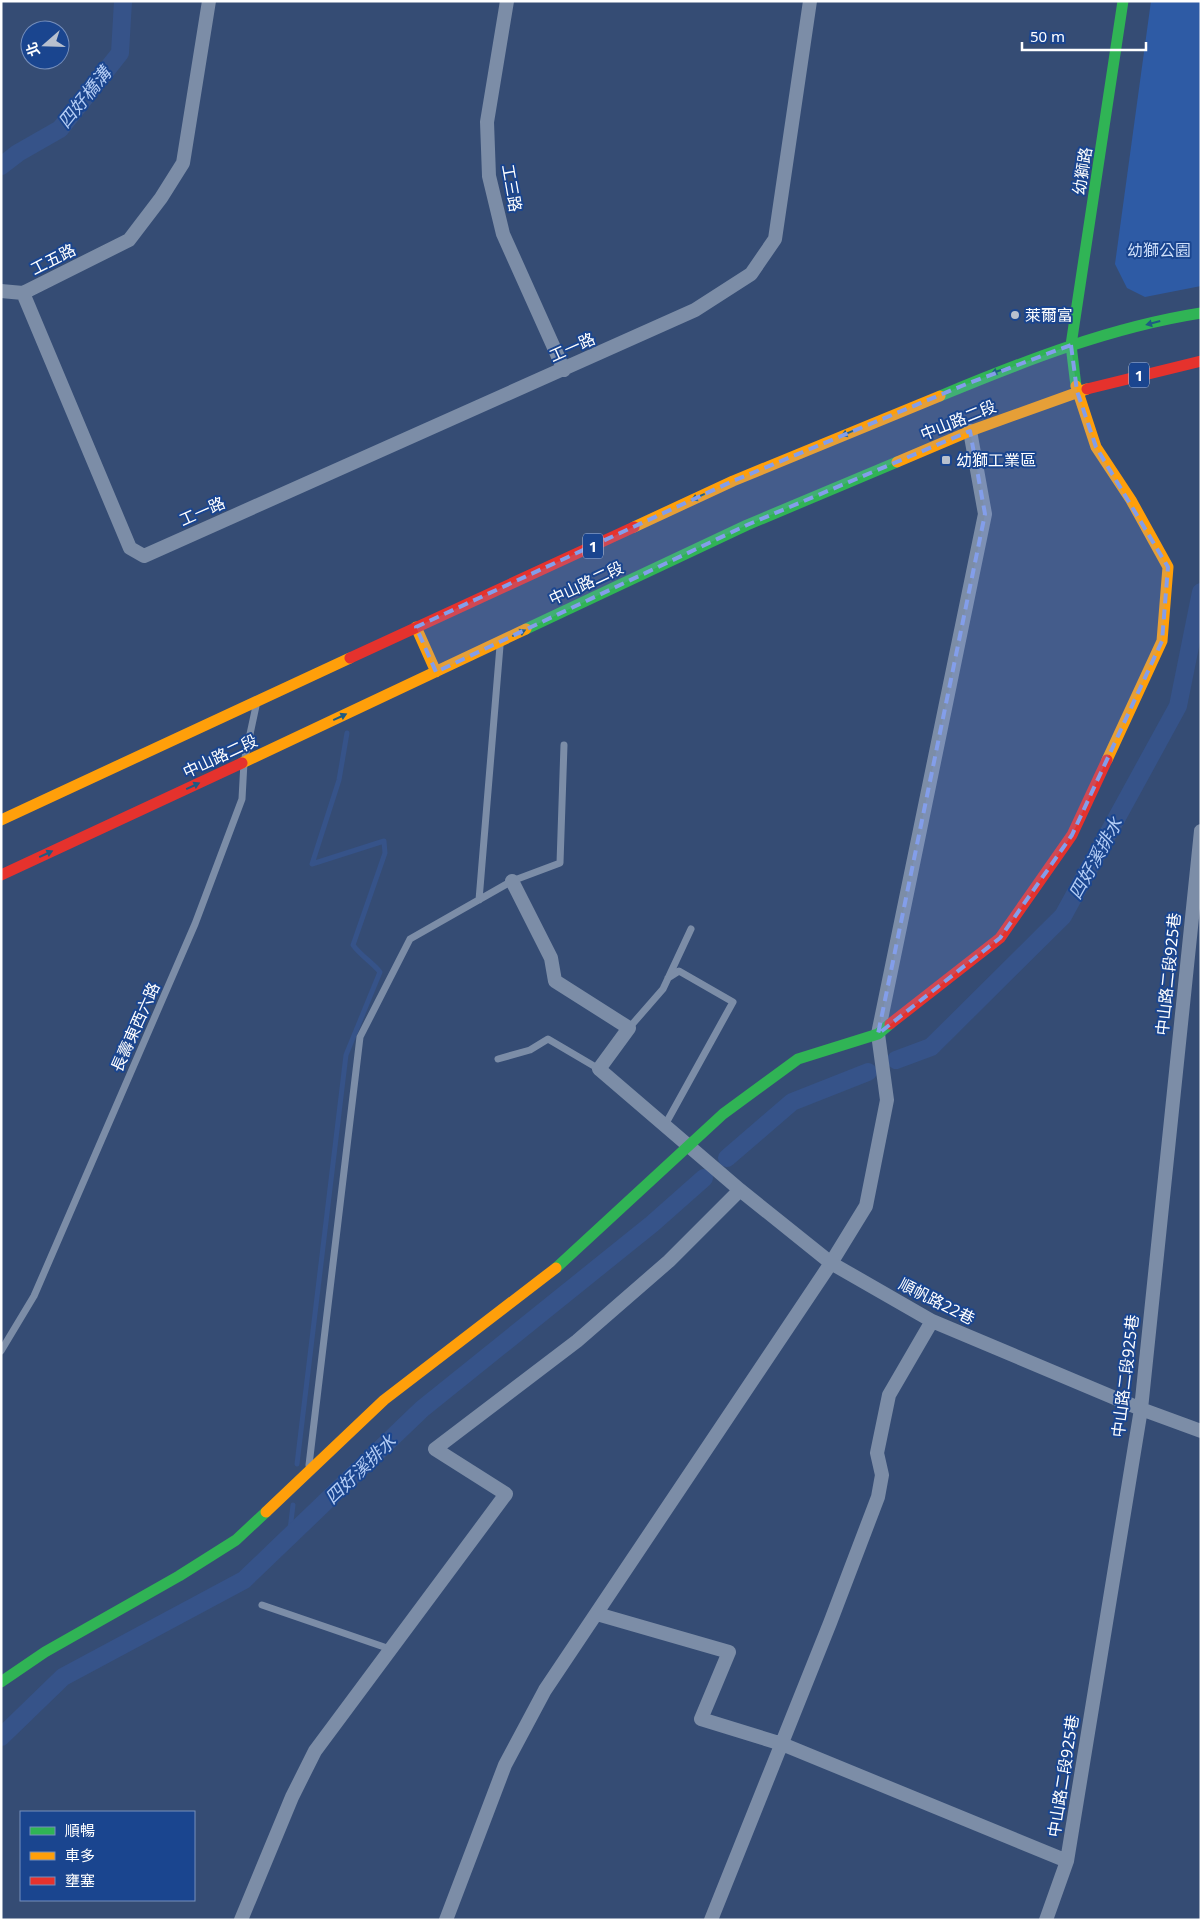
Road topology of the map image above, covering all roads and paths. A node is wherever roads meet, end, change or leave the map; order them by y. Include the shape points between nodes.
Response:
1 (209, 1) edge
2 (507, 1) edge
3 (810, 1) edge
4 (1123, 1) edge
5 (1, 291) edge
6 (23, 293) junction
7 (1201, 313) edge
8 (1071, 345) junction
9 (1201, 361) edge
10 (564, 370) junction
11 (1078, 391) junction
12 (970, 431) junction
13 (144, 556) joint
14 (416, 628) junction
15 (500, 641) junction
16 (436, 672) junction
17 (257, 701) junction
18 (564, 745) dead end
19 (244, 762) junction
20 (1, 820) edge
21 (1200, 834) edge
22 (1, 875) edge
23 (512, 881) junction
24 (479, 900) junction
25 (691, 929) dead end
26 (668, 978) junction
27 (629, 1028) junction
28 (878, 1034) junction
29 (498, 1059) dead end
30 (599, 1069) junction
31 (664, 1125) junction
32 (690, 1146) junction
33 (740, 1190) junction
34 (831, 1263) junction
35 (932, 1321) junction
36 (1, 1351) edge
37 (1141, 1409) junction
38 (1201, 1431) edge
39 (308, 1472) junction
40 (262, 1605) dead end
41 (597, 1614) junction
42 (390, 1649) junction
43 (1, 1682) edge
44 (782, 1744) junction
45 (1067, 1861) junction
46 (241, 1920) edge
47 (446, 1920) edge
48 (711, 1920) edge
49 (1046, 1920) edge

1 - 6 street, 工五路 via 183,163 161,198 129,240
2 - 10 street, 工三路 via 487,122 489,176 503,234
3 - 10 street, 工一路 via 775,239 751,274 696,310
4 - 8 main road, 幼獅路
5 - 6 street
6 - 13 street, 工五路 via 130,548
7 -> 8 main road, 中山路二段 / 1
8 - 11 main road, 幼獅路
8 -> 14 main road, 中山路二段 / 1 via 964,385 733,481
9 - 11 main road, 中山路二段 / 1
10 - 13 street, 工一路
11 - 12 main road, 中山路二段 / 1
11 - 28 main road, 幼獅路 via 1096,447 1131,500 1168,567 1162,640 1072,835 1000,938
15 -> 12 main road, 中山路二段 / 1 via 747,525
12 - 28 street via 985,514
14 - 16 main road
14 - 17 main road, 中山路二段 / 1
15 - 16 main road, 中山路二段 / 1
15 - 24 lane
19 -> 16 main road, 中山路二段 / 1
17 - 19 lane, 長壽東西六路
17 - 20 main road, 中山路二段 / 1
18 - 23 lane via 560,862
22 -> 19 main road, 中山路二段 / 1
19 - 36 lane, 長壽東西六路 via 242,798 195,924 34,1296
21 - 37 street, 中山路二段925巷
23 - 24 lane
23 - 27 street via 551,958 554,982
24 - 39 lane via 410,939 360,1037
25 - 26 lane
26 - 27 lane
26 - 31 lane via 679,971 733,1002
27 - 30 street
28 - 32 main road via 798,1059 723,1114
28 - 34 street via 887,1100 866,1206
29 - 30 lane via 530,1050 548,1040
30 - 31 street, 順帆路22巷
31 - 32 street, 順帆路22巷
32 - 33 street, 順帆路22巷
32 - 39 main road via 548,1275 384,1400
33 - 34 street, 順帆路22巷
33 - 42 street via 669,1261 577,1340 435,1450 506,1494
34 - 35 street, 順帆路22巷
34 - 41 street
35 - 37 street, 順帆路22巷
35 - 44 street via 889,1395 877,1453 882,1475 878,1497
37 - 38 street, 順帆路22巷
37 - 45 street, 中山路二段925巷
39 - 43 main road via 236,1540 45,1652
40 - 42 lane
41 - 44 street via 729,1652 701,1719
41 - 47 street via 545,1690 505,1765
42 - 46 street via 315,1751 292,1797
44 - 45 street
44 - 48 street
45 - 49 street, 中山路二段925巷

